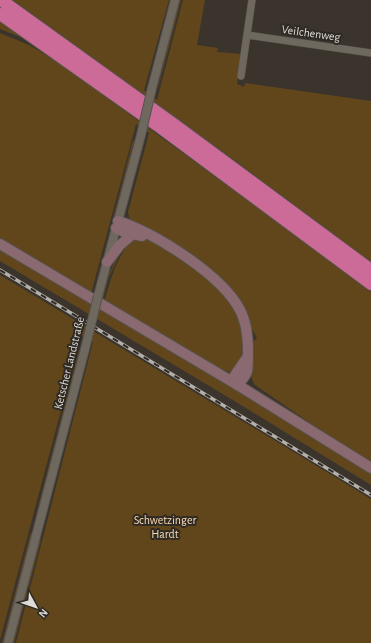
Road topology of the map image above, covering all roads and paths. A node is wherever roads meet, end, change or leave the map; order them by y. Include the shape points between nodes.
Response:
1 (1, 0) edge
2 (176, 0) edge
3 (252, 0) edge
4 (0, 14) edge
5 (247, 35) junction
6 (371, 53) edge
7 (241, 76) dead end
8 (117, 225) junction
9 (133, 234) junction
10 (156, 239) junction
11 (0, 244) edge
12 (107, 262) junction
13 (371, 270) edge
14 (371, 284) edge
15 (248, 356) junction
16 (247, 373) junction
17 (234, 383) junction
18 (257, 397) junction
19 (371, 468) edge
20 (8, 643) edge

1 - 13 highway
2 - 8 street, Ketscher Landstraße, bridge
3 - 5 street
4 - 14 highway via 157,125
5 - 6 street, Veilchenweg
5 - 7 street
8 - 9 main road via 124,232
8 - 10 main road via 141,231
8 - 12 street, Ketscher Landstraße
9 - 10 main road
9 - 12 main road via 120,244
10 - 15 main road via 184,256 230,296 245,321
11 - 17 main road
12 - 20 street, Ketscher Landstraße, bridge
15 - 16 main road
15 - 17 main road
16 - 17 main road
16 - 18 main road
17 - 18 main road
18 - 19 main road

